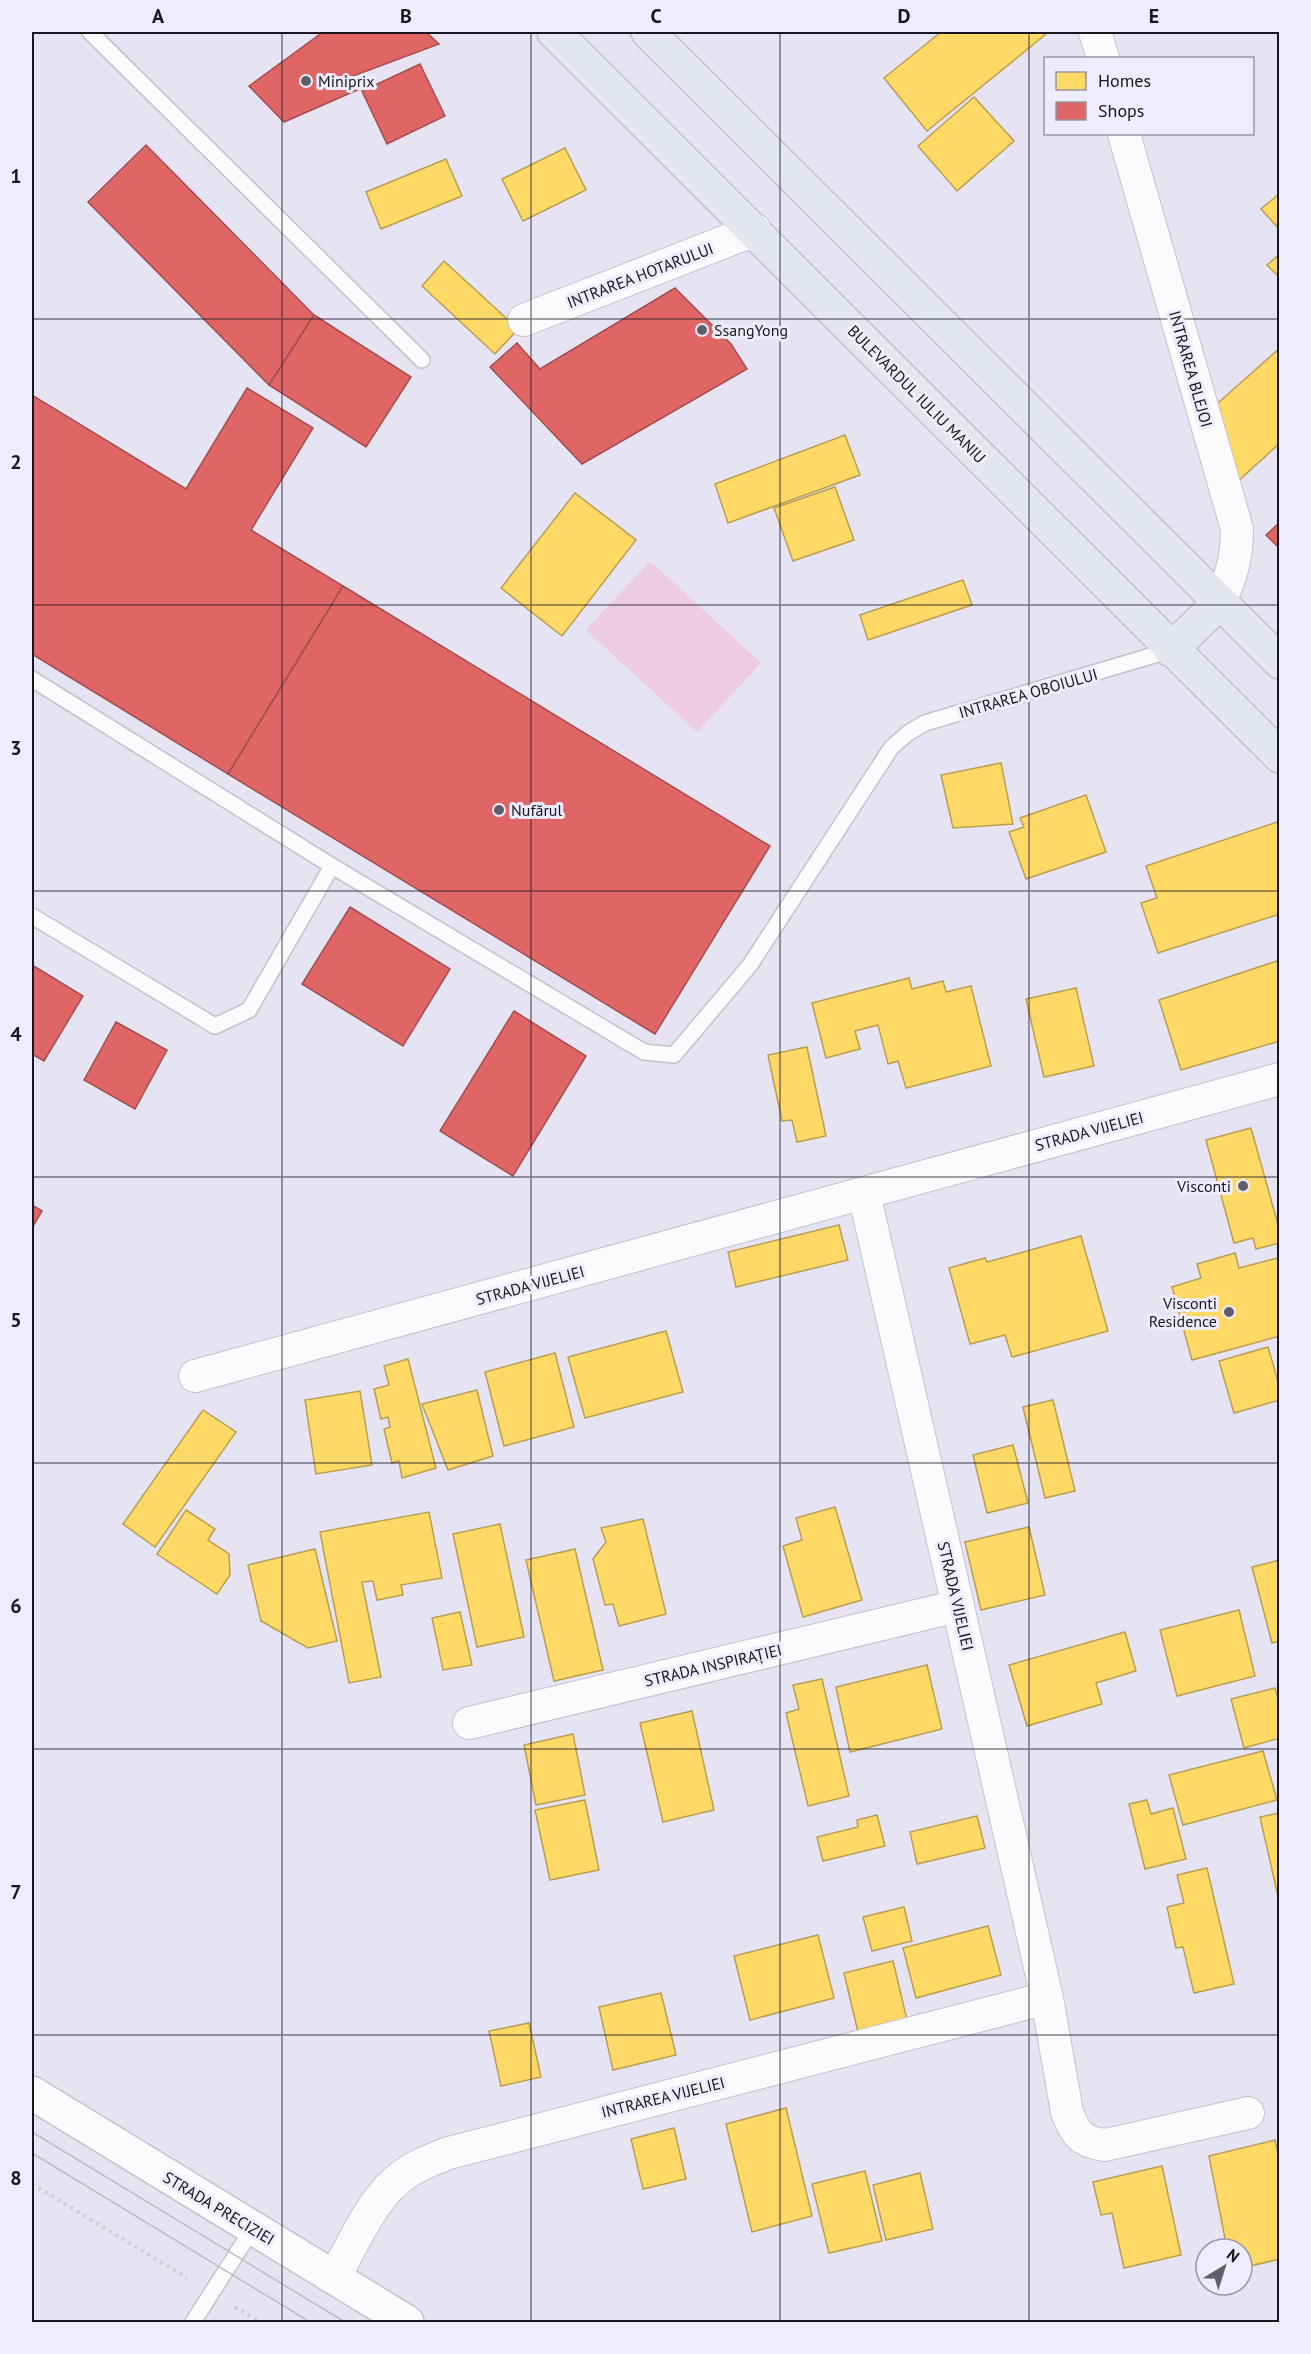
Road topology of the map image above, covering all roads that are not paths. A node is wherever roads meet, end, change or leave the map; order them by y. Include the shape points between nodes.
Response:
1 (90, 32) edge
2 (555, 32) edge
3 (648, 32) edge
4 (1095, 32) edge
5 (1103, 57) edge
6 (1124, 135) edge
7 (755, 230) junction
8 (524, 320) dead end
9 (422, 360) dead end
10 (1219, 603) junction
11 (1171, 650) junction
12 (1280, 662) edge
13 (32, 679) edge
14 (1280, 756) edge
15 (332, 866) junction
16 (32, 916) edge
17 (1280, 1079) edge
18 (864, 1193) junction
19 (195, 1376) dead end
20 (958, 1606) junction
21 (468, 1723) dead end
22 (1047, 1998) junction
23 (32, 2093) edge
24 (1248, 2112) dead end
25 (253, 2228) junction
26 (334, 2277) junction
27 (193, 2322) edge
28 (407, 2322) edge

1 - 9 lane
2 - 7 main road, BULEVARDUL IULIU MANIU
3 - 10 main road
4 - 5 street
6 - 10 street, INTRAREA BLEJOI via 1237,529 1233,575
7 - 8 street, INTRAREA HOTARULUI
7 - 11 main road, BULEVARDUL IULIU MANIU
10 - 11 main road
10 - 12 main road
11 - 14 main road, BULEVARDUL IULIU MANIU
11 - 15 lane, INTRAREA OBOIULUI via 925,723 908,733 891,748 750,966 674,1055 644,1052
13 - 15 lane
15 - 16 lane via 249,1010 215,1026
17 - 18 street, STRADA VIJELIEI
18 - 19 street, STRADA VIJELIEI
18 - 20 street, STRADA VIJELIEI
20 - 21 street, STRADA INSPIRAȚIEI
20 - 22 street, STRADA VIJELIEI
22 - 24 street, STRADA VIJELIEI via 1067,2112 1081,2139 1105,2145
22 - 26 street, INTRAREA VIJELIEI via 424,2162 394,2182
23 - 25 street, STRADA PRECIZIEI
25 - 26 street, STRADA PRECIZIEI
25 - 27 lane
26 - 28 street, STRADA PRECIZIEI

